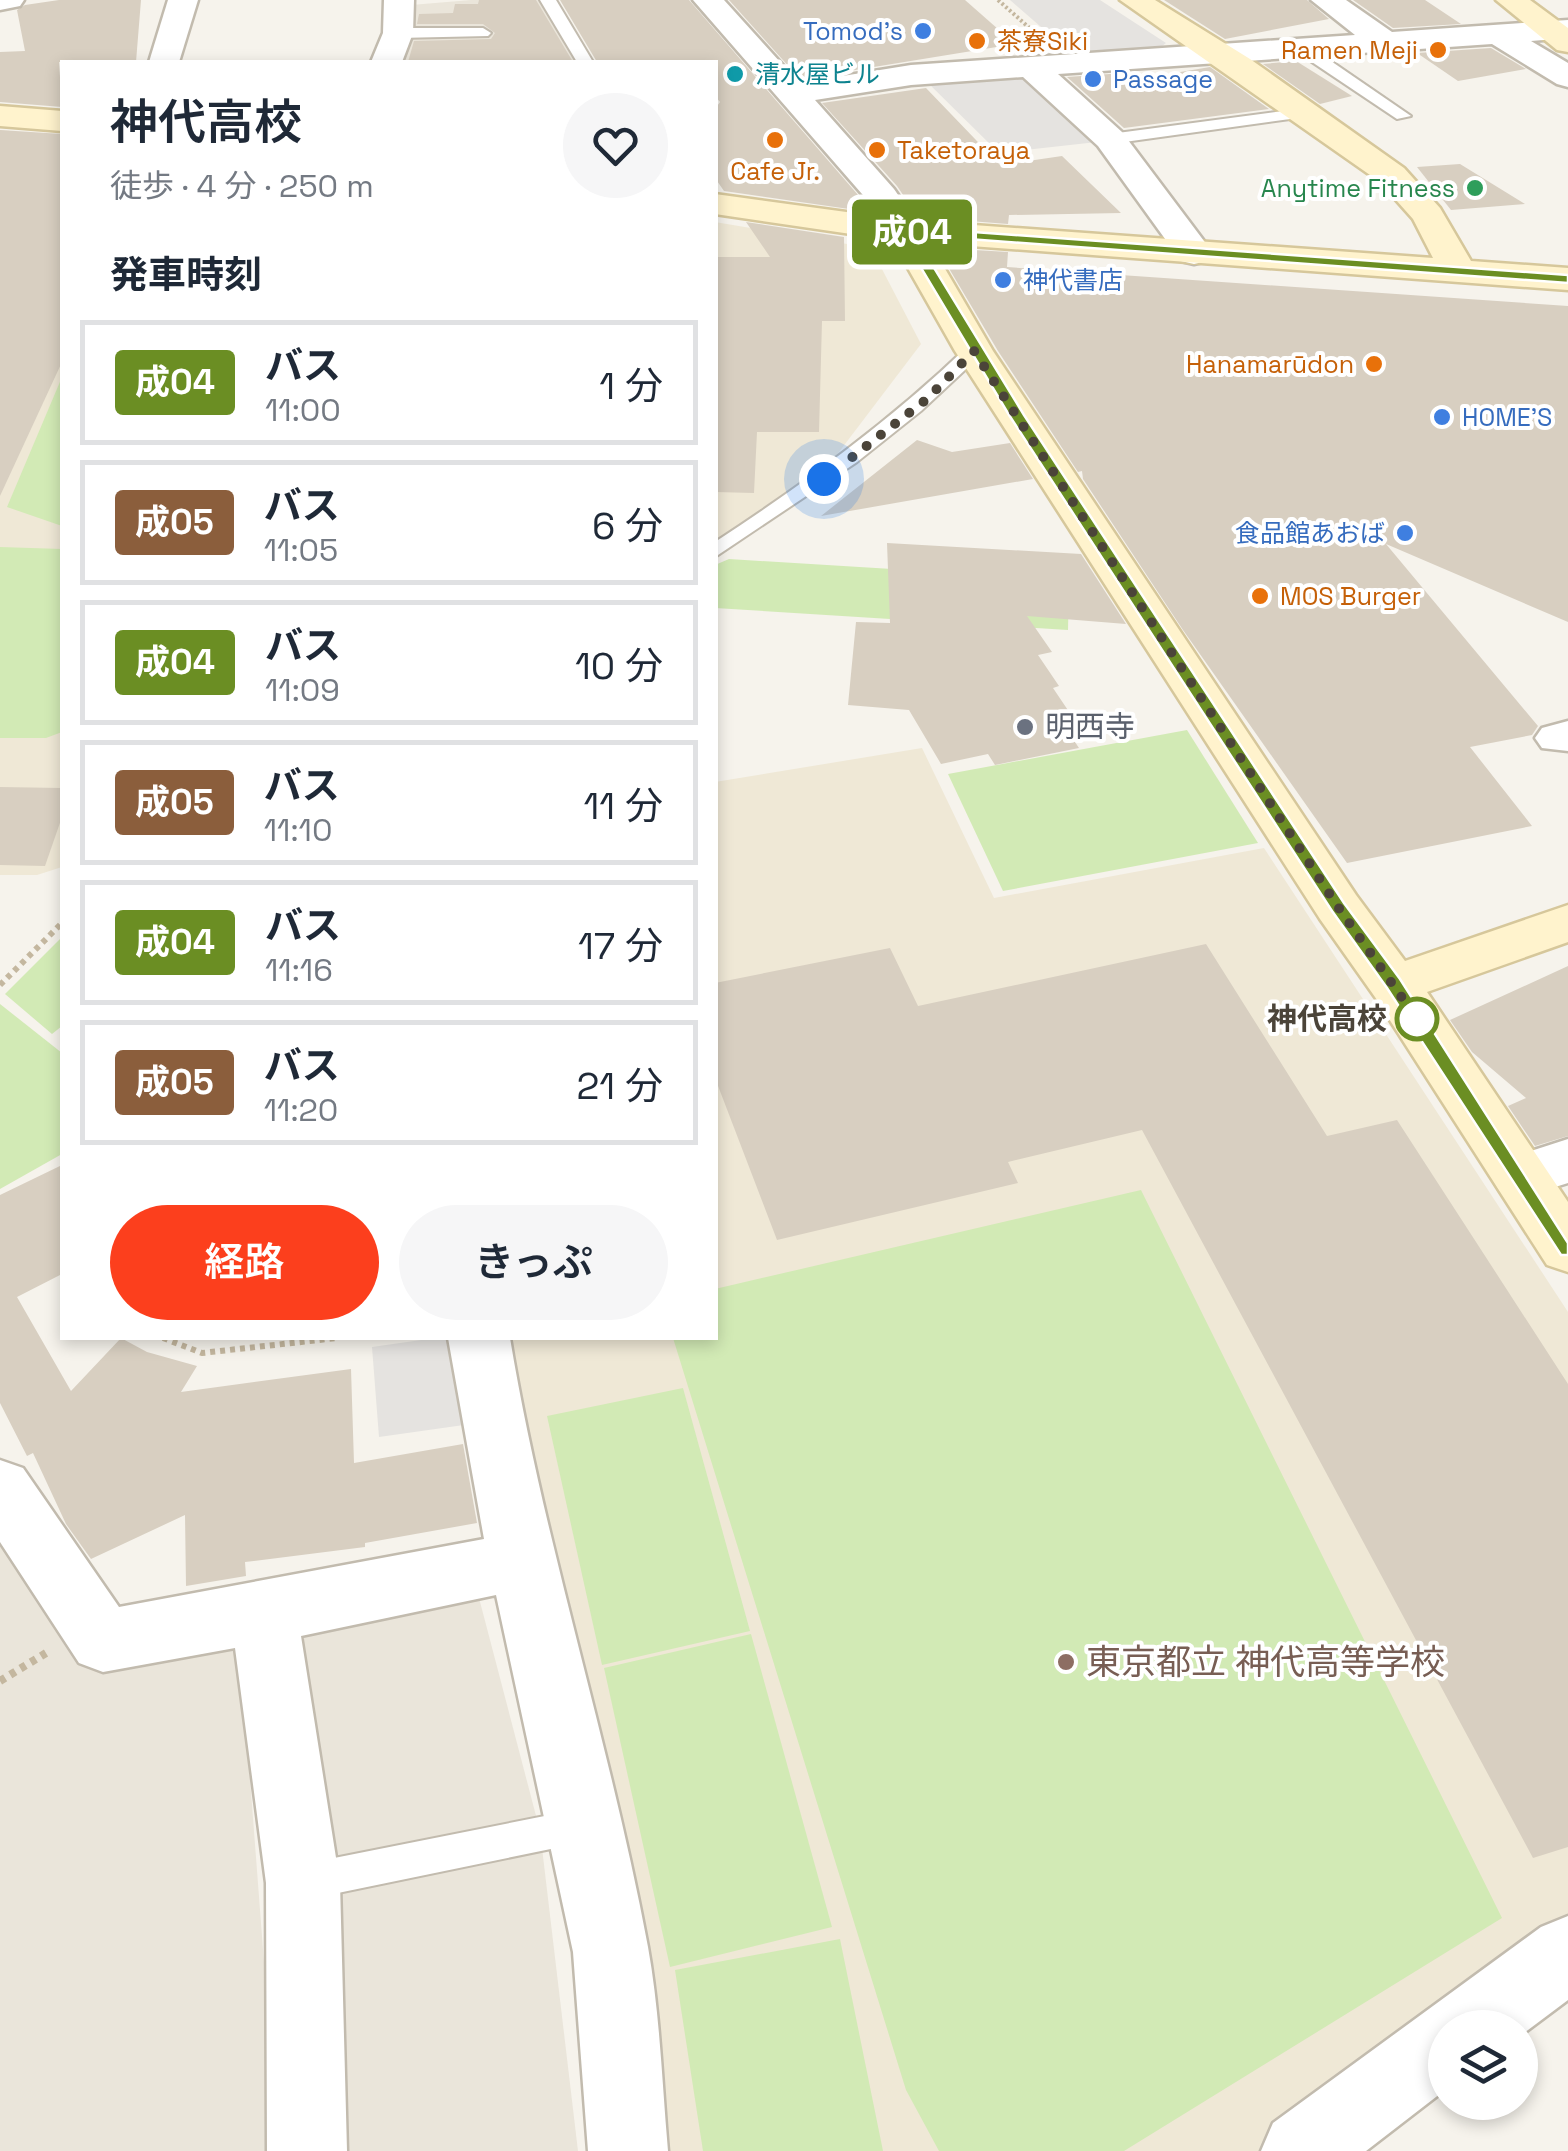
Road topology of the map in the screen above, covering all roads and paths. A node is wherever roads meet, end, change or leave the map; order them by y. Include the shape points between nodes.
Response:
1 (9, 0) edge
2 (184, 0) edge
3 (398, 0) edge
4 (548, 0) edge
5 (708, 0) edge
6 (1135, 0) edge
7 (1326, 0) edge
8 (1512, 0) edge
9 (0, 1) edge
10 (398, 33) junction
11 (483, 33) dead end
12 (1500, 34) junction
13 (1563, 34) edge
14 (1386, 42) junction
15 (1303, 48) junction
16 (1215, 54) junction
17 (165, 60) edge
18 (388, 60) edge
19 (584, 60) edge
20 (1031, 67) junction
21 (1568, 77) edge
22 (793, 94) junction
23 (1306, 113) junction
24 (0, 116) edge
25 (1403, 116) dead end
26 (60, 120) edge
27 (1110, 139) junction
28 (718, 204) edge
29 (905, 231) junction
30 (1194, 253) junction
31 (1458, 271) junction
32 (1568, 279) edge
33 (974, 351) junction
34 (718, 549) edge
35 (1568, 923) edge
36 (60, 925) edge
37 (1394, 984) junction
38 (0, 986) edge
39 (1544, 1168) edge
40 (1568, 1249) edge
41 (169, 1340) edge
42 (318, 1340) edge
43 (479, 1340) edge
44 (0, 1488) edge
45 (520, 1561) junction
46 (264, 1613) junction
47 (583, 1826) junction
48 (303, 1882) junction
49 (1568, 1954) edge
50 (1491, 2010) edge
51 (1428, 2055) edge
52 (307, 2151) edge
53 (628, 2151) edge
54 (1301, 2151) edge

1 - 9 street
2 - 17 street
3 - 10 street
4 - 19 lane
5 - 22 street
6 - 16 main road
7 - 14 street
8 - 13 main road
10 - 11 lane
10 - 18 street
12 - 13 street
12 - 14 street
12 - 21 street
14 - 15 street
15 - 16 street
15 - 25 lane
16 - 20 street
16 - 23 main road
20 - 22 street
20 - 27 street
22 - 29 street
23 - 27 lane
23 - 31 main road via 1392,175 1428,215
24 - 26 main road
27 - 30 street
28 - 29 main road
29 - 30 main road
29 - 33 main road
30 - 31 main road
31 - 32 main road
33 - 34 lane via 856,457
33 - 37 main road
35 - 37 main road
36 - 38 path
37 - 39 main road
39 - 40 main road
41 - 42 path via 202,1353
43 - 45 street
44 - 46 street via 103,1641
45 - 46 street
45 - 47 street
46 - 48 street
47 - 48 lane
47 - 53 street via 607,1927
48 - 52 street
49 - 50 street
51 - 54 street

